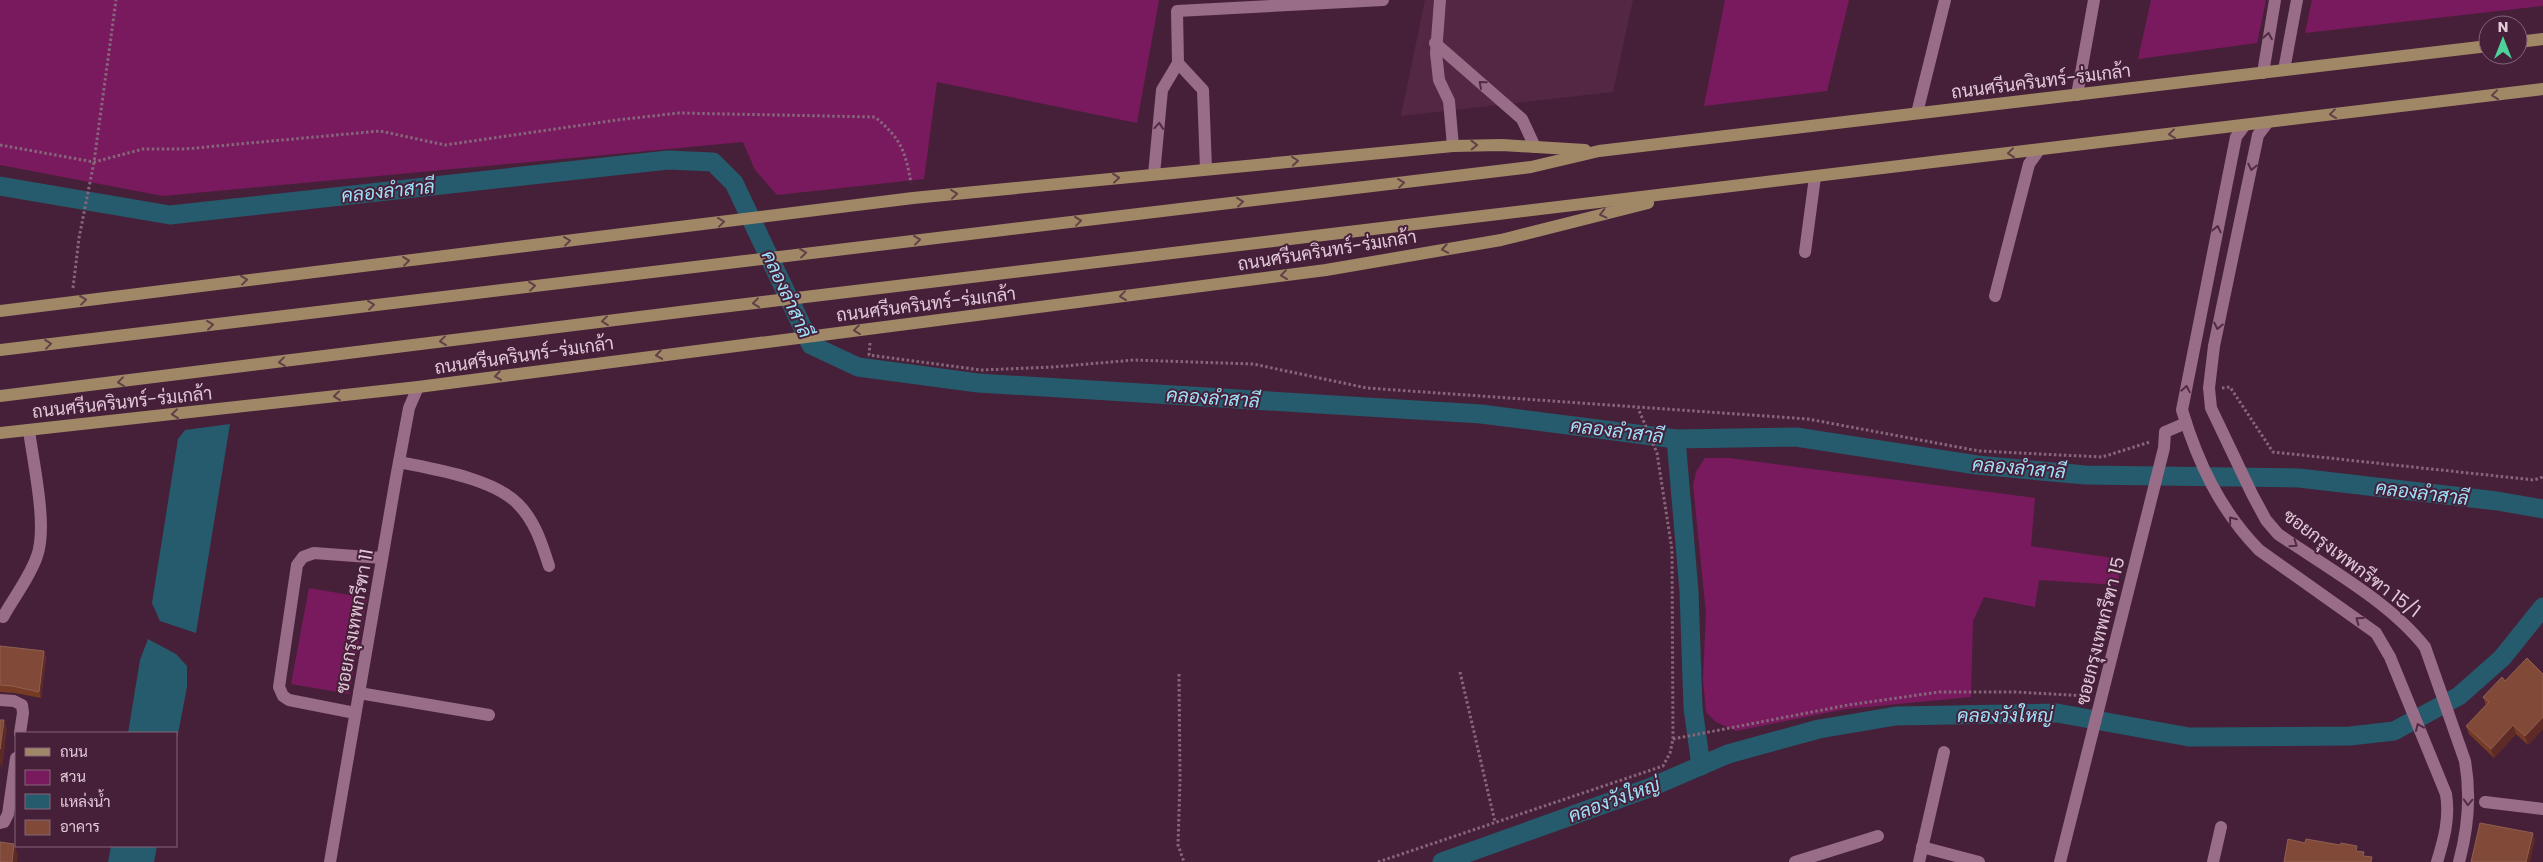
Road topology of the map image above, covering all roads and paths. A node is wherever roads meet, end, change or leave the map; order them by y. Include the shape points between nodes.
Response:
1 (116, 0) edge
2 (1383, 0) edge
3 (1440, 0) edge
4 (1945, 0) edge
5 (2094, 0) edge
6 (2275, 0) edge
7 (2297, 0) edge
8 (1312, 2) edge
9 (2543, 39) edge
10 (2528, 41) edge
11 (1435, 43) junction
12 (2478, 47) edge
13 (1178, 64) junction
14 (2284, 70) junction
15 (2263, 72) junction
16 (2543, 89) edge
17 (2077, 95) junction
18 (1917, 114) junction
19 (2268, 122) junction
20 (2246, 125) junction
21 (0, 145) edge
22 (1453, 146) junction
23 (1535, 147) junction
24 (2039, 150) junction
25 (1599, 151) junction
26 (94, 162) junction
27 (1206, 169) junction
28 (1154, 174) junction
29 (1815, 177) junction
30 (1702, 190) junction
31 (913, 198) junction
32 (1806, 252) dead end
33 (1995, 296) dead end
34 (71, 301) junction
35 (0, 310) edge
36 (879, 341) dead end
37 (0, 350) edge
38 (418, 387) junction
39 (2209, 388) junction
40 (0, 396) edge
41 (1638, 408) junction
42 (2186, 423) junction
43 (29, 430) junction
44 (0, 433) edge
45 (2163, 443) junction
46 (399, 462) junction
47 (2543, 478) edge
48 (382, 558) junction
49 (549, 566) dead end
50 (3, 617) dead end
51 (1460, 672) dead end
52 (1179, 674) dead end
53 (2091, 688) dead end
54 (359, 693) junction
55 (0, 700) edge
56 (355, 713) junction
57 (489, 715) dead end
58 (20, 732) edge
59 (1673, 738) junction
60 (1944, 752) dead end
61 (15, 765) edge
62 (2485, 802) dead end
63 (2543, 809) edge
64 (1495, 822) junction
65 (0, 823) edge
66 (2221, 827) dead end
67 (1878, 836) dead end
68 (1922, 847) junction
69 (330, 862) edge
70 (1184, 862) edge
71 (1378, 862) edge
72 (1795, 862) edge
73 (1918, 862) edge
74 (1979, 862) edge
75 (2060, 862) edge
76 (2213, 862) edge
77 (2437, 862) edge
78 (2459, 862) edge

1 - 26 path
2 - 8 street
3 - 11 street
4 - 18 street
5 - 17 street
15 -> 6 street
7 - 14 street
8 - 13 street via 1177,11
9 - 10 main road
11 - 22 street via 1439,80 1449,101
23 -> 11 street via 1522,119
12 - 14 main road, ถนนศรีนครินทร์-ร่มเกล้า
13 - 27 street via 1203,90
28 -> 13 street via 1162,90
14 - 15 main road, ถนนศรีนครินทร์-ร่มเกล้า
15 - 17 main road, ถนนศรีนครินทร์-ร่มเกล้า
16 -> 19 main road, ถนนศรีนครินทร์-ร่มเกล้า
17 - 18 main road, ถนนศรีนครินทร์-ร่มเกล้า
18 - 25 main road, ถนนศรีนครินทร์-ร่มเกล้า
19 - 20 main road, ถนนศรีนครินทร์-ร่มเกล้า
19 -> 39 street, ซอยกรุงเทพกรีฑา 15/1 via 2258,135 2214,346
20 -> 24 main road, ถนนศรีนครินทร์-ร่มเกล้า
42 -> 20 street via 2182,410 2194,343 2236,137
21 - 26 path
22 -> 23 main road, ถนนศรีนครินทร์-ร่มเกล้า
27 -> 22 main road, ถนนศรีนครินทร์-ร่มเกล้า
23 - 25 main road, ถนนศรีนครินทร์-ร่มเกล้า
24 -> 29 main road, ถนนศรีนครินทร์-ร่มเกล้า
24 - 33 street via 2030,164
37 -> 25 main road, ถนนศรีนครินทร์-ร่มเกล้า via 1531,167
26 - 31 path via 143,149 186,149 380,131 445,145 679,114 875,117 893,132 906,155
26 - 34 path
27 - 28 main road, ถนนศรีนครินทร์-ร่มเกล้า
31 -> 28 main road, ถนนศรีนครินทร์-ร่มเกล้า
29 - 30 main road, ถนนศรีนครินทร์-ร่มเกล้า
29 - 32 street
30 -> 38 main road, ถนนศรีนครินทร์-ร่มเกล้า via 1501,240 1336,268
30 -> 40 main road, ถนนศรีนครินทร์-ร่มเกล้า
34 -> 31 main road, ถนนศรีนครินทร์-ร่มเกล้า
34 - 35 main road, ถนนศรีนครินทร์-ร่มเกล้า
36 - 41 path via 870,342 869,355 981,370 1134,360 1253,364 1367,388
38 -> 43 main road, ถนนศรีนครินทร์-ร่มเกล้า
38 - 46 street, ซอยกรุงเทพกรีฑา 11 via 410,408
39 - 47 path via 2230,387 2273,452 2534,480
39 -> 78 street, ซอยกรุงเทพกรีฑา 15/1 via 2211,408 2266,520 2278,534 2388,609 2414,632 2425,647 2463,754 2468,780 2468,805
41 - 45 path via 1808,419 1979,452 2102,457
41 - 59 path via 1657,453 1672,550
42 - 45 street via 2165,432
77 -> 42 street via 2446,830 2446,794 2390,657 2376,633 2258,550 2227,513 2195,453
43 - 44 main road, ถนนศรีนครินทร์-ร่มเกล้า
43 - 50 street via 41,542 37,557
45 - 75 street, ซอยกรุงเทพกรีฑา 15
46 - 48 street, ซอยกรุงเทพกรีฑา 11
46 - 49 street via 475,480 518,503 538,535
48 - 54 street, ซอยกรุงเทพกรีฑา 11
48 - 56 street via 314,553 303,557 297,565 279,687 289,700
51 - 64 path
52 - 70 path via 1178,845
53 - 59 path via 2089,696 1939,692 1848,705
54 - 56 street, ซอยกรุงเทพกรีฑา 11
54 - 57 street
55 - 58 street via 22,705
56 - 69 street, ซอยกรุงเทพกรีฑา 11
59 - 64 path via 1663,766
60 - 68 street
61 - 65 street via 8,814
62 - 63 street
64 - 71 path
66 - 76 street
67 - 72 street
68 - 73 street
68 - 74 street

